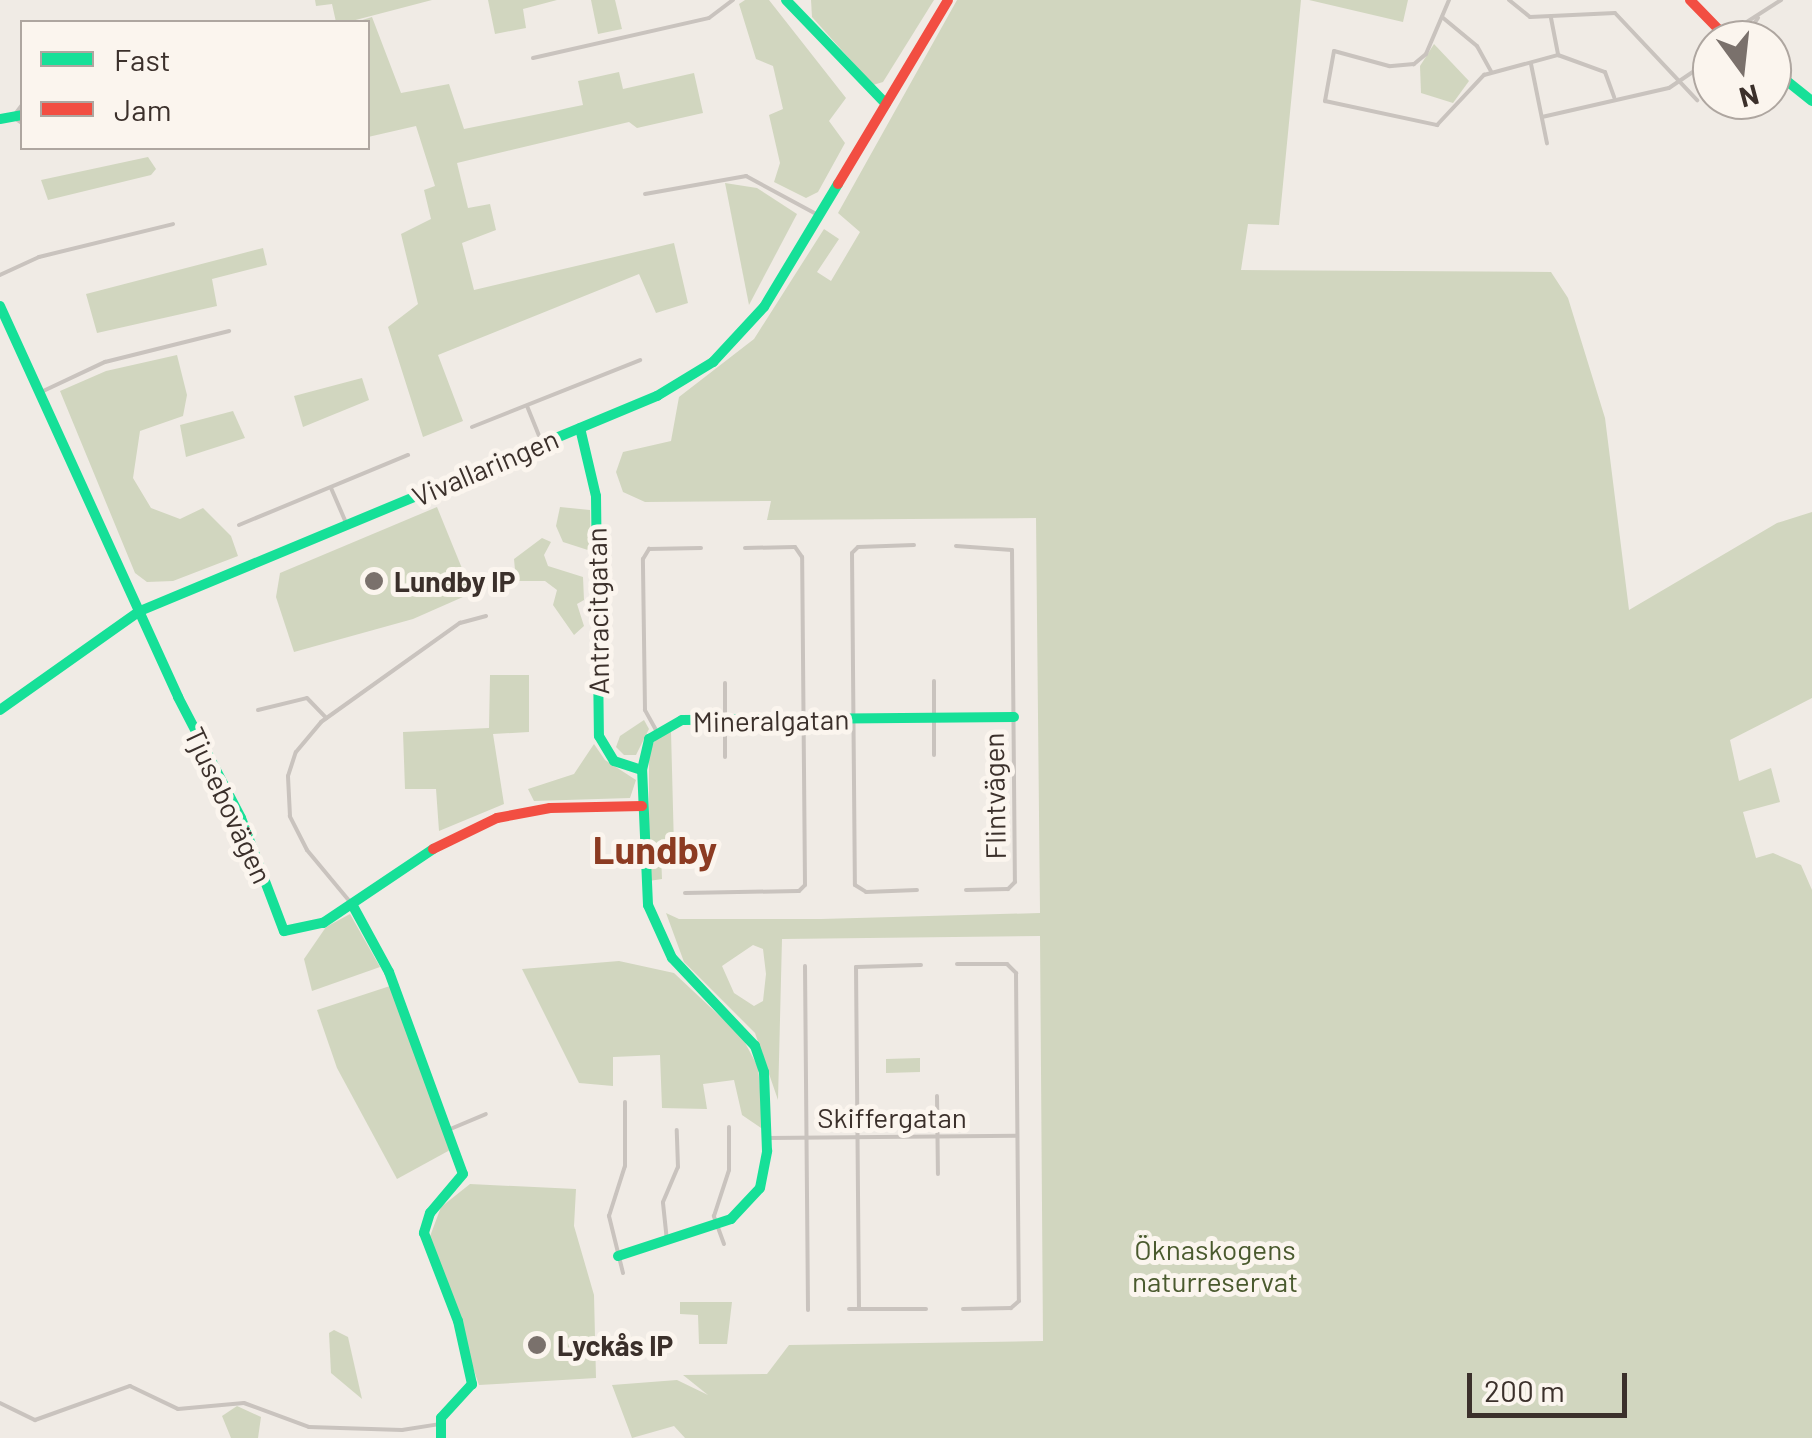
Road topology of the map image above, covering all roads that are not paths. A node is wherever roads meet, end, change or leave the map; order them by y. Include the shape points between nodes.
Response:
1 (732, 0) edge
2 (786, 0) edge
3 (948, 0) edge
4 (1449, 0) edge
5 (1690, 0) edge
6 (1782, 0) edge
7 (1512, 1) edge
8 (1761, 15) junction
9 (1551, 17) junction
10 (1442, 18) junction
11 (1714, 20) edge
12 (1754, 20) edge
13 (1754, 20) edge
14 (1558, 56) junction
15 (533, 58) dead end
16 (1531, 64) junction
17 (1491, 71) junction
18 (1692, 72) edge
19 (1683, 78) junction
20 (1792, 85) edge
21 (1692, 92) edge
22 (1614, 97) junction
23 (1812, 101) edge
24 (886, 104) junction
25 (1542, 117) junction
26 (19, 118) edge
27 (0, 119) edge
28 (1547, 143) dead end
29 (645, 194) dead end
30 (820, 216) junction
31 (173, 224) dead end
32 (0, 275) edge
33 (0, 306) edge
34 (229, 331) dead end
35 (640, 360) dead end
36 (40, 393) junction
37 (526, 405) junction
38 (472, 428) dead end
39 (580, 428) junction
40 (542, 443) junction
41 (408, 455) dead end
42 (331, 487) junction
43 (239, 525) dead end
44 (346, 525) junction
45 (914, 545) dead end
46 (956, 546) dead end
47 (701, 548) dead end
48 (745, 548) dead end
49 (140, 610) junction
50 (486, 616) dead end
51 (934, 681) dead end
52 (725, 683) dead end
53 (0, 710) edge
54 (258, 710) dead end
55 (326, 718) junction
56 (1014, 718) junction
57 (853, 719) junction
58 (934, 719) junction
59 (725, 720) junction
60 (803, 720) junction
61 (656, 730) junction
62 (934, 755) dead end
63 (725, 757) dead end
64 (642, 770) junction
65 (642, 806) junction
66 (917, 890) dead end
67 (966, 890) dead end
68 (685, 893) dead end
69 (353, 906) junction
70 (956, 964) dead end
71 (921, 965) dead end
72 (805, 966) dead end
73 (937, 1096) dead end
74 (625, 1102) dead end
75 (486, 1114) dead end
76 (729, 1126) dead end
77 (448, 1130) junction
78 (677, 1130) dead end
79 (937, 1136) junction
80 (1018, 1136) junction
81 (807, 1137) junction
82 (857, 1137) junction
83 (768, 1138) junction
84 (938, 1174) dead end
85 (714, 1227) junction
86 (667, 1241) junction
87 (724, 1244) dead end
88 (618, 1256) junction
89 (623, 1274) dead end
90 (849, 1309) dead end
91 (858, 1309) junction
92 (926, 1309) dead end
93 (963, 1309) dead end
94 (808, 1310) dead end
95 (0, 1403) edge
96 (438, 1424) junction
97 (441, 1438) edge

1 - 15 street via 709,18
2 - 24 street
3 - 24 street, Vivallaringen
4 - 10 street
5 - 11 street
6 - 8 street
7 - 9 street via 1525,16
8 - 12 street
8 - 13 street
9 - 14 street
9 - 19 street via 1615,13
10 - 17 street via 1477,46
10 - 17 street via 1426,54 1414,64 1392,67 1334,51 1324,98 1437,125
14 - 16 street
14 - 22 street via 1605,72
16 - 17 street
16 - 25 street
18 - 19 street
19 - 21 street
19 - 22 street via 1669,88
20 - 23 street
22 - 25 street
24 - 30 street, Vivallaringen
25 - 28 street
26 - 27 street
29 - 30 street via 746,176
30 - 39 street, Vivallaringen via 764,307 725,352 672,388
31 - 32 street via 39,257
33 - 36 street
34 - 36 street via 105,362
35 - 37 street
36 - 49 street
37 - 38 street
37 - 40 street
39 - 40 street, Vivallaringen
39 - 64 street, Antracitgatan via 594,474 598,736 614,761
40 - 44 street, Vivallaringen
41 - 42 street
42 - 43 street
42 - 44 street
44 - 49 street, Vivallaringen
45 - 57 street via 858,547 852,553
46 - 56 street via 1012,550
47 - 61 street via 650,549 643,558 645,710
48 - 60 street via 795,547 801,553
49 - 53 street, Vivallaringen
49 - 69 street, Tjusebovägen via 241,818 281,928 302,932
50 - 55 street via 460,623
51 - 58 street
52 - 59 street
54 - 55 street via 307,698
55 - 69 street via 296,752 287,803 299,838
56 - 58 street, Mineralgatan
56 - 67 street, Flintvägen via 1015,882 1008,889
57 - 58 street, Mineralgatan
57 - 60 street, Mineralgatan
57 - 66 street via 855,885 866,892
58 - 62 street
59 - 60 street, Mineralgatan
59 - 61 street, Mineralgatan via 682,720
59 - 63 street
60 - 68 street via 803,889
61 - 64 street, Mineralgatan via 645,746
64 - 65 street, Mineralgatan
65 - 69 street via 550,808 497,818 437,847
65 - 83 street, Mineralgatan via 644,882 654,922 672,958 754,1046 764,1072
69 - 77 street via 382,956
70 - 80 street via 1015,969
71 - 82 street via 856,967
72 - 81 street
73 - 79 street
74 - 88 street via 625,1166 609,1216
75 - 77 street
76 - 85 street via 730,1163
77 - 96 street via 464,1174 430,1213 424,1241 458,1320 472,1384
78 - 86 street via 678,1167 663,1202
79 - 80 street, Skiffergatan
79 - 82 street, Skiffergatan
79 - 84 street
80 - 93 street via 1018,1301 1011,1308
81 - 82 street, Skiffergatan
81 - 83 street, Skiffergatan
81 - 94 street
82 - 91 street
83 - 85 street, Mineralgatan via 757,1193
85 - 86 street, Mineralgatan
85 - 87 street
86 - 88 street, Mineralgatan
88 - 89 street
90 - 91 street
91 - 92 street
95 - 96 street via 35,1420 130,1386 178,1409 244,1403 309,1427 402,1430
96 - 97 street

